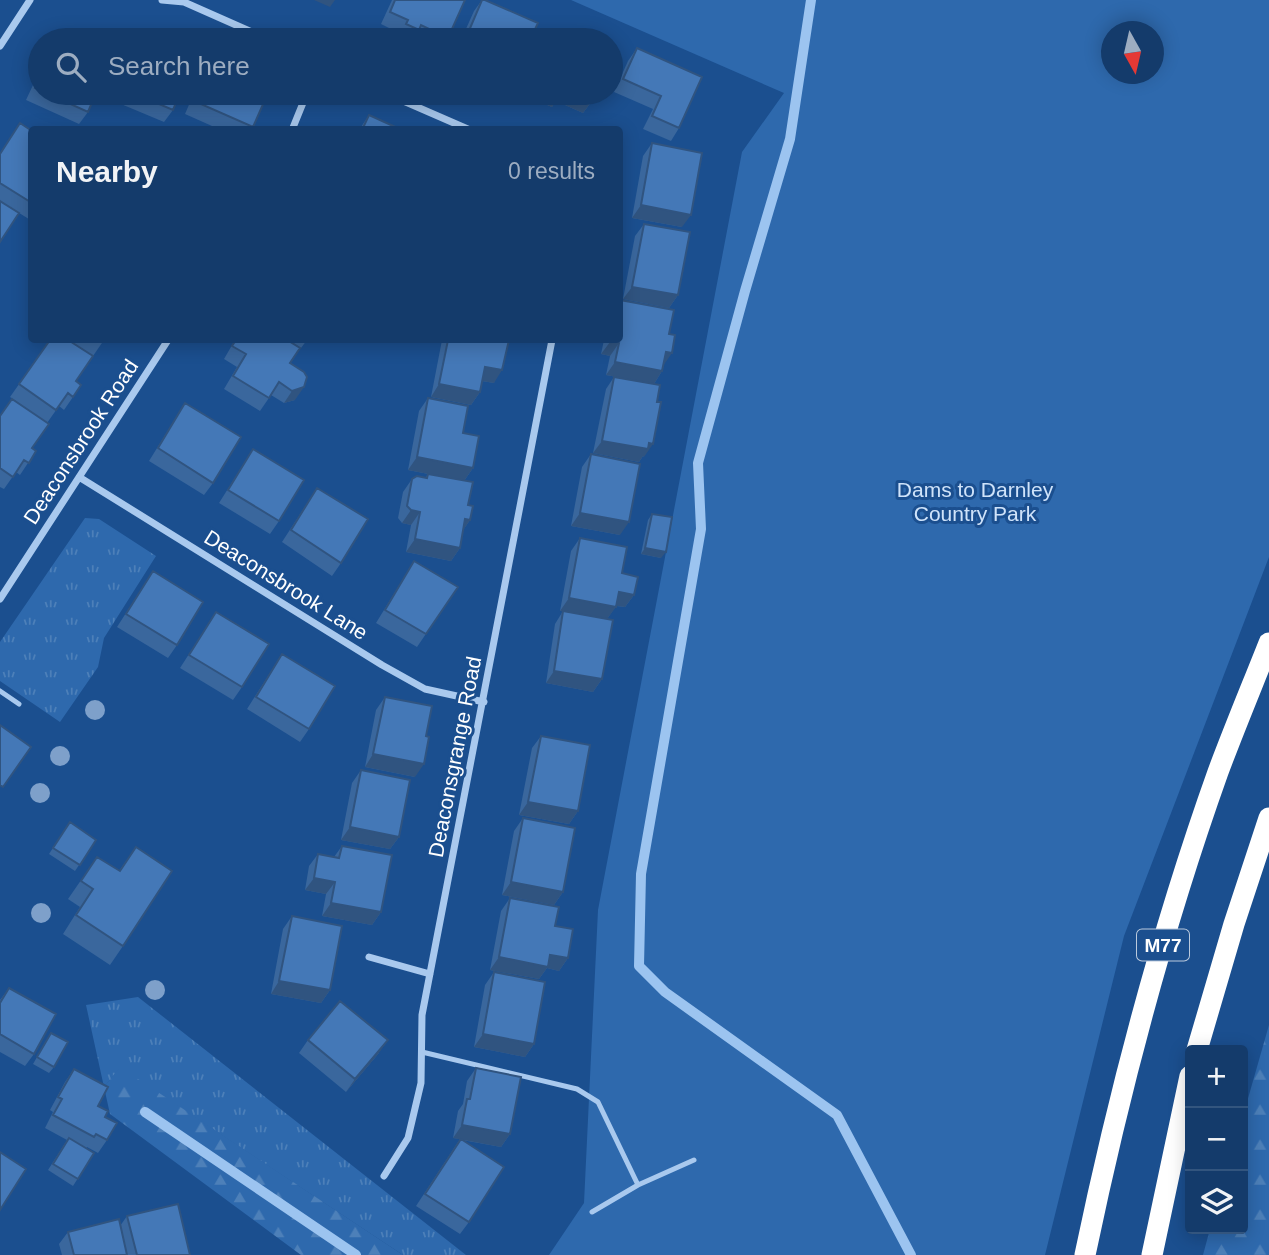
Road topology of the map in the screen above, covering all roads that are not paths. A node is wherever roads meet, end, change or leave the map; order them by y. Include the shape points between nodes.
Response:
1 (30, 0) edge
2 (162, 0) edge
3 (243, 28) edge
4 (0, 46) edge
5 (302, 105) edge
6 (413, 105) edge
7 (294, 126) edge
8 (461, 126) edge
9 (166, 343) edge
10 (551, 343) edge
11 (79, 477) junction
12 (0, 599) edge
13 (1269, 643) edge
14 (0, 691) edge
15 (484, 702) junction
16 (19, 704) dead end
17 (1269, 818) edge
18 (369, 957) dead end
19 (430, 974) junction
20 (1198, 1045) edge
21 (422, 1052) junction
22 (1185, 1100) edge
23 (694, 1160) dead end
24 (384, 1176) dead end
25 (638, 1185) junction
26 (592, 1212) dead end
27 (1085, 1255) edge
28 (1152, 1255) edge

1 - 4 street
2 - 3 street via 184,2
5 - 7 street
6 - 8 street
9 - 11 street, Deaconsbrook Road
10 - 15 street, Deaconsgrange Road
11 - 12 street, Deaconsbrook Road
11 - 15 street, Deaconsbrook Lane via 425,689
13 - 27 highway, M77 via 1219,772 1174,908 1110,1132
14 - 16 lane
15 - 19 street, Deaconsgrange Road
17 - 20 highway
18 - 19 street
19 - 21 street, Deaconsgrange Road via 422,1015
21 - 24 street, Deaconsgrange Road via 421,1083 408,1139
21 - 25 lane via 577,1089 598,1102
22 - 28 highway
23 - 25 lane
25 - 26 lane

